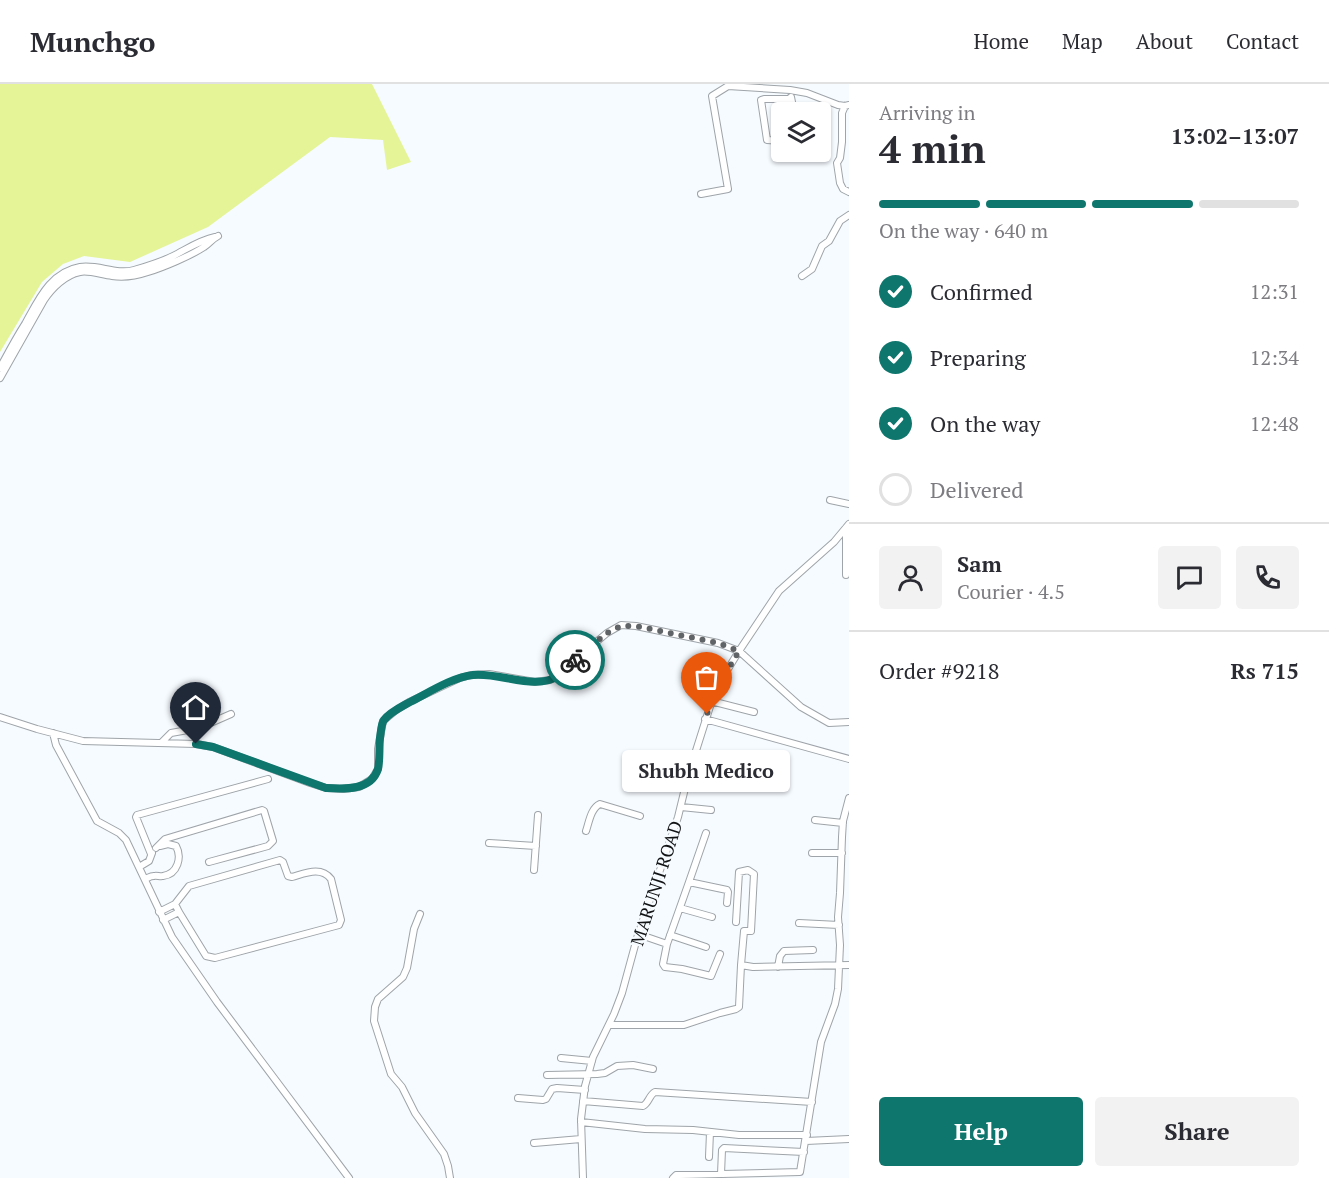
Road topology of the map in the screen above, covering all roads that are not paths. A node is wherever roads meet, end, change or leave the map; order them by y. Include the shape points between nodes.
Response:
1 (728, 85) edge
2 (790, 90) junction
3 (791, 99) junction
4 (792, 102) edge
5 (847, 106) edge
6 (771, 140) edge
7 (849, 192) edge
8 (701, 194) dead end
9 (849, 215) edge
10 (216, 237) dead end
11 (179, 256) junction
12 (802, 276) dead end
13 (0, 368) edge
14 (0, 378) edge
15 (830, 500) dead end
16 (849, 504) edge
17 (848, 526) edge
18 (846, 575) dead end
19 (739, 651) junction
20 (711, 701) junction
21 (754, 712) dead end
22 (231, 714) dead end
23 (0, 717) edge
24 (705, 719) junction
25 (849, 722) edge
26 (53, 733) junction
27 (162, 742) junction
28 (849, 759) edge
29 (268, 779) dead end
30 (849, 798) edge
31 (681, 807) junction
32 (711, 810) dead end
33 (538, 815) dead end
34 (640, 816) dead end
35 (815, 820) dead end
36 (843, 822) junction
37 (586, 831) dead end
38 (706, 833) dead end
39 (489, 843) dead end
40 (536, 846) junction
41 (153, 851) junction
42 (812, 853) dead end
43 (841, 857) junction
44 (849, 861) edge
45 (209, 862) dead end
46 (139, 867) junction
47 (534, 870) dead end
48 (841, 876) junction
49 (849, 876) edge
50 (145, 879) junction
51 (689, 882) junction
52 (727, 903) dead end
53 (176, 904) junction
54 (680, 908) junction
55 (159, 912) junction
56 (179, 912) junction
57 (420, 914) dead end
58 (712, 917) dead end
59 (163, 920) junction
60 (736, 921) dead end
61 (799, 923) dead end
62 (839, 925) junction
63 (638, 934) junction
64 (670, 935) junction
65 (667, 944) junction
66 (706, 947) dead end
67 (813, 950) dead end
68 (720, 954) dead end
69 (741, 965) junction
70 (839, 965) junction
71 (849, 965) edge
72 (778, 967) junction
73 (609, 1024) junction
74 (561, 1058) dead end
75 (592, 1061) junction
76 (653, 1069) dead end
77 (589, 1074) junction
78 (547, 1075) dead end
79 (585, 1090) junction
80 (518, 1098) dead end
81 (583, 1101) junction
82 (812, 1102) junction
83 (581, 1122) junction
84 (710, 1132) junction
85 (806, 1138) junction
86 (581, 1139) junction
87 (849, 1139) edge
88 (534, 1143) dead end
89 (804, 1152) junction
90 (709, 1157) dead end
91 (721, 1174) junction
92 (349, 1178) edge
93 (450, 1178) edge
94 (583, 1178) edge
95 (673, 1178) edge

1 - 2 street
1 - 8 street via 712,96 728,189
2 - 3 street
2 - 5 street
3 - 4 street
3 - 6 street via 761,100 767,140
5 - 7 street via 842,113 837,163 840,183
9 - 12 street via 822,246 812,269
10 - 11 street via 205,239
11 - 13 street via 132,271 83,267 62,274 42,293
11 - 14 street via 137,275 78,272 62,281 44,300
15 - 16 street
17 - 18 street
17 - 19 street, MARUNJI ROAD via 779,591
19 - 20 street, MARUNJI ROAD
19 - 25 street via 801,707 829,723
19 - 27 street via 718,643 621,626 550,680 535,682 489,674 460,678 395,711 383,722 378,769 372,779 359,787 326,788 213,747
20 - 21 street
20 - 24 street, MARUNJI ROAD
22 - 27 street via 199,728 171,733
23 - 26 street
24 - 28 street
24 - 31 street, MARUNJI ROAD
26 - 27 street via 83,741
26 - 46 street via 97,820 126,840
29 - 41 street via 137,815
30 - 36 street
31 - 32 street
31 - 63 street, MARUNJI ROAD
33 - 40 street
34 - 37 street via 598,804
35 - 36 street
36 - 43 street
38 - 51 street
39 - 40 street
40 - 47 street
41 - 45 street via 165,838 264,811 271,844
41 - 46 street via 149,861
41 - 50 street via 173,844 178,848 179,859 169,874
42 - 43 street
43 - 44 street
43 - 48 street
46 - 50 street
48 - 49 street
48 - 62 street
50 - 55 street
51 - 52 street via 727,890
51 - 54 street
53 - 55 street
53 - 56 street
53 - 56 street via 189,886 280,860 288,876 318,871 327,874 341,920 338,926 212,958 204,954
54 - 58 street
54 - 64 street
55 - 59 street
56 - 59 street
57 - 93 street via 407,968 403,977 378,999 374,1021 391,1074 444,1154
59 - 92 street via 217,1002
60 - 69 street via 739,872 748,870 754,874 751,931 744,931
61 - 62 street
62 - 70 street
63 - 65 street
63 - 73 street, MARUNJI ROAD
64 - 65 street
64 - 66 street
65 - 68 street via 663,966 709,976
67 - 72 street via 784,951
69 - 72 street
69 - 73 street via 736,1009 684,1025
70 - 71 street
70 - 72 street
70 - 82 street via 835,1004 821,1042
73 - 75 street, MARUNJI ROAD
74 - 75 street
75 - 77 street, MARUNJI ROAD
76 - 77 street via 617,1066 605,1073
77 - 78 street
77 - 79 street, MARUNJI ROAD
79 - 80 street via 557,1088 543,1100
79 - 81 street, MARUNJI ROAD
81 - 82 street via 643,1106 655,1092
81 - 83 street, MARUNJI ROAD
82 - 85 street
83 - 84 street via 645,1130
83 - 86 street, MARUNJI ROAD
84 - 85 street
84 - 90 street
85 - 87 street
85 - 89 street
86 - 88 street
86 - 94 street, MARUNJI ROAD
89 - 91 street via 800,1172
89 - 91 street via 724,1148
91 - 95 street

